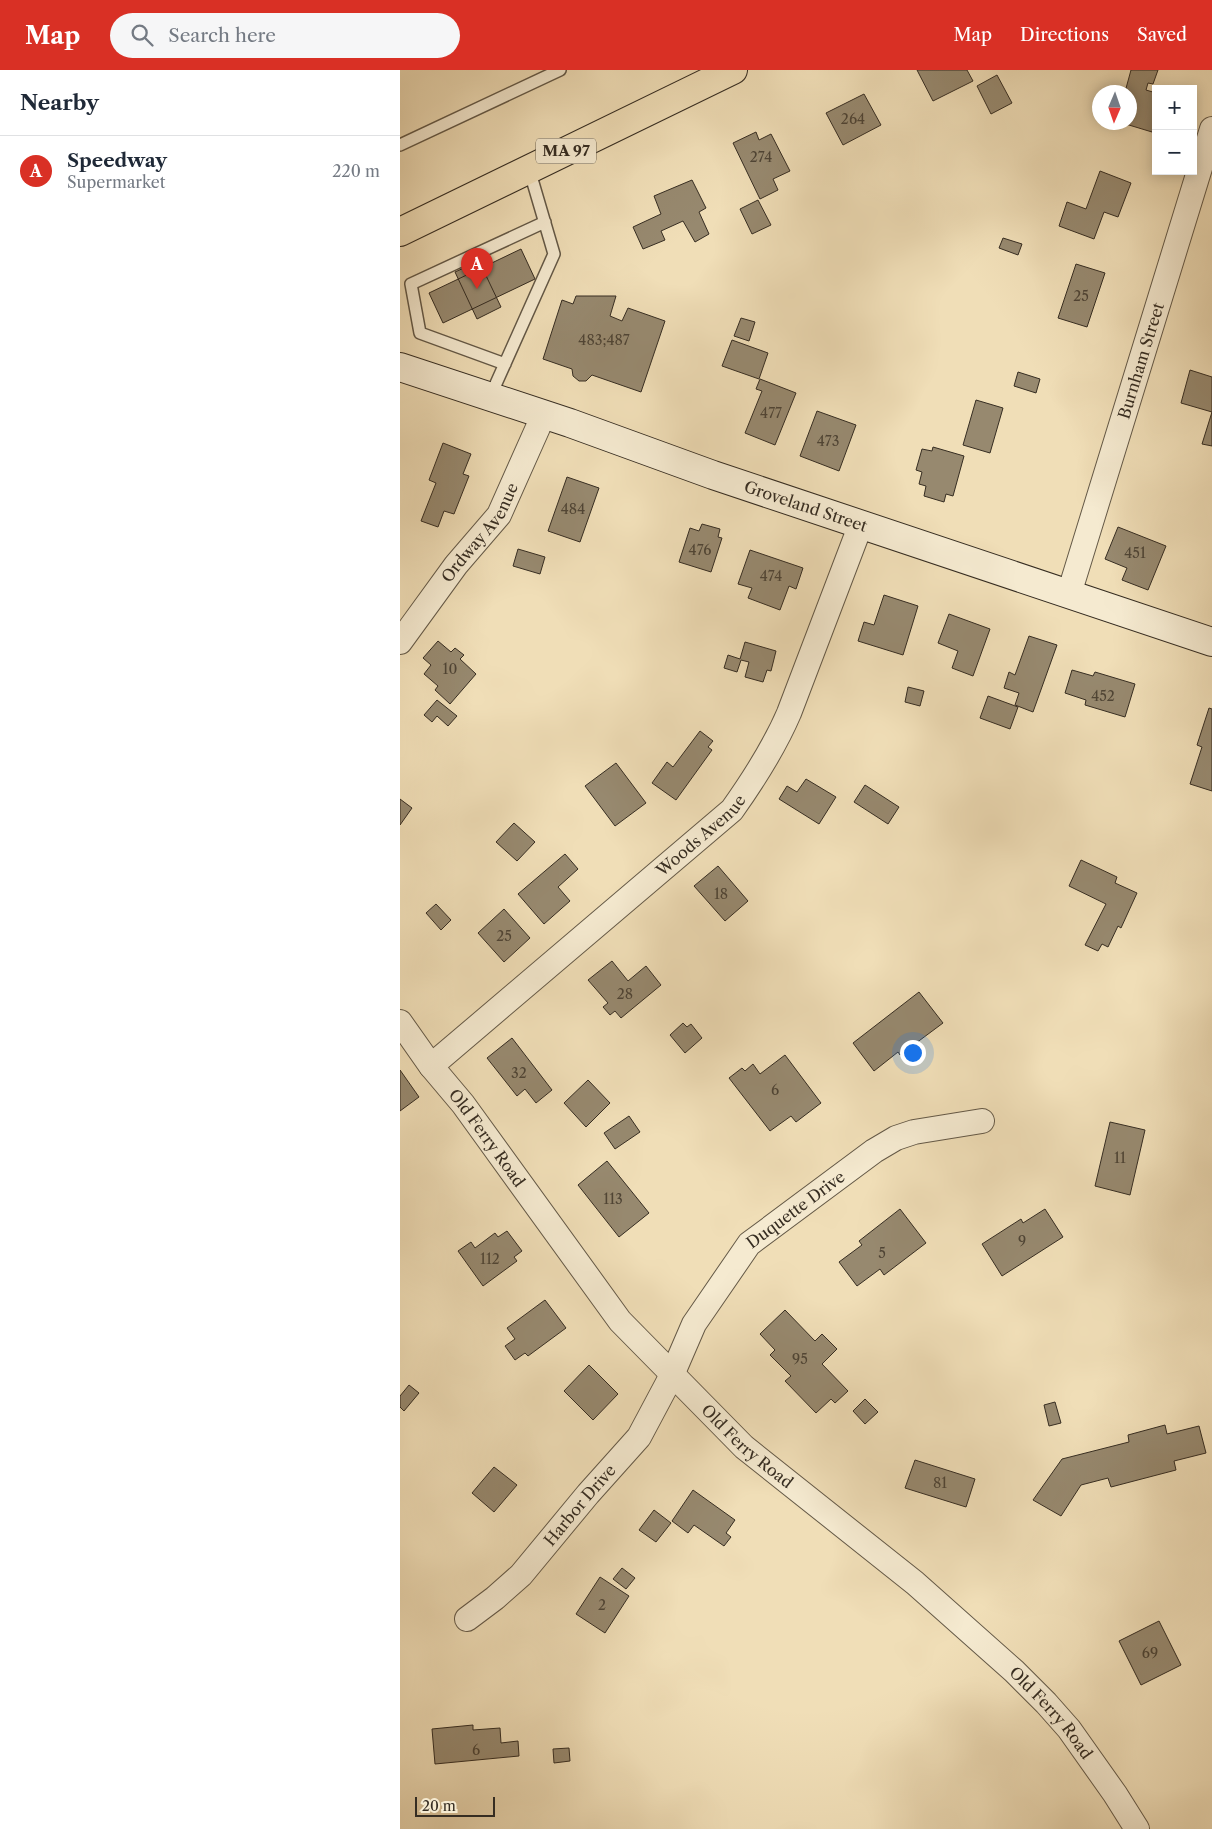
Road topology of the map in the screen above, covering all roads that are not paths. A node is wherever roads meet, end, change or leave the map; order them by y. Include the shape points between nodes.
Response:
1 (560, 70) edge
2 (733, 70) edge
3 (1212, 129) edge
4 (400, 145) edge
5 (529, 169) junction
6 (545, 222) junction
7 (400, 232) edge
8 (505, 364) junction
9 (400, 367) edge
10 (490, 397) junction
11 (544, 414) junction
12 (862, 524) junction
13 (1069, 594) junction
14 (400, 642) edge
15 (1212, 642) edge
16 (400, 1022) edge
17 (431, 1066) junction
18 (982, 1121) dead end
19 (672, 1375) junction
20 (467, 1619) dead end
21 (1137, 1829) edge

1 - 4 lane
2 - 5 main road, MA 97
3 - 13 street, Burnham Street
5 - 6 lane
5 - 7 main road, MA 97
6 - 8 lane via 554,254
6 - 8 lane via 411,284 420,333
8 - 10 lane
9 - 10 main road, Groveland Street
10 - 11 main road, Groveland Street
11 - 12 main road, Groveland Street
11 - 14 street, Ordway Avenue via 499,515 456,565
12 - 13 main road, Groveland Street
12 - 17 street, Woods Avenue via 780,734 732,810
13 - 15 main road, Groveland Street
16 - 17 street, Old Ferry Road
17 - 19 street, Old Ferry Road via 463,1104 620,1321
18 - 19 street, Duquette Drive via 931,1128 896,1138 749,1244 694,1324
19 - 20 street, Harbor Drive via 639,1437 520,1575
19 - 21 street, Old Ferry Road via 744,1447 915,1583 1014,1671 1069,1729

